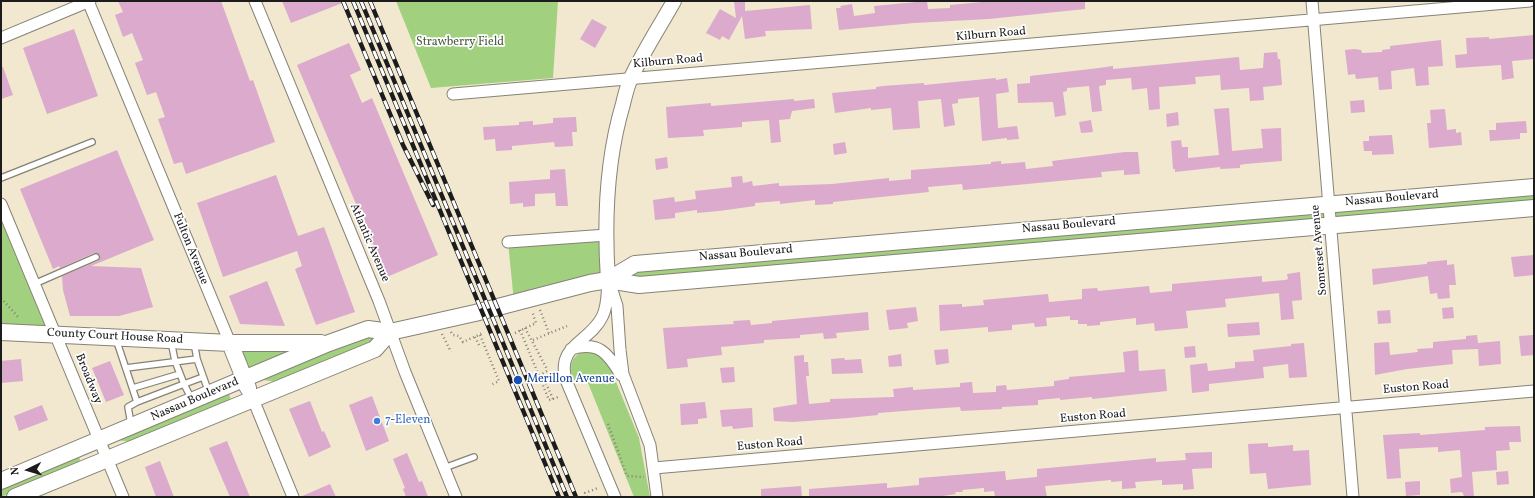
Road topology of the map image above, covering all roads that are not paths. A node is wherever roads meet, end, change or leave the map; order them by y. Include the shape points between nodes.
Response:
1 (89, 1) edge
2 (255, 1) edge
3 (674, 1) edge
4 (1312, 1) edge
5 (1530, 1) edge
6 (1314, 20) junction
7 (1, 38) edge
8 (630, 79) junction
9 (453, 94) dead end
10 (92, 142) dead end
11 (1, 178) edge
12 (1534, 187) edge
13 (1, 204) edge
14 (1329, 204) junction
15 (1534, 208) edge
16 (1330, 226) junction
17 (606, 235) junction
18 (508, 242) dead end
19 (96, 257) dead end
20 (608, 280) junction
21 (34, 284) junction
22 (1, 332) edge
23 (390, 332) junction
24 (55, 334) junction
25 (115, 337) junction
26 (170, 340) junction
27 (193, 341) junction
28 (230, 343) junction
29 (329, 343) junction
30 (571, 349) junction
31 (198, 359) junction
32 (175, 361) junction
33 (126, 368) junction
34 (180, 374) junction
35 (203, 377) junction
36 (244, 379) junction
37 (184, 384) junction
38 (626, 384) junction
39 (133, 388) junction
40 (1534, 391) edge
41 (209, 394) junction
42 (253, 399) junction
43 (192, 401) junction
44 (137, 402) junction
45 (1346, 408) junction
46 (131, 426) junction
47 (99, 440) junction
48 (474, 457) dead end
49 (107, 459) junction
50 (444, 468) junction
51 (654, 468) junction
52 (1, 481) edge
53 (15, 497) edge
54 (123, 497) edge
55 (293, 497) edge
56 (456, 497) edge
57 (615, 497) edge
58 (657, 497) edge
59 (1353, 497) edge

1 - 7 street
1 - 28 street, Fulton Avenue
2 - 23 street, Atlantic Avenue
3 - 8 street
4 - 6 street, Somerset Avenue
5 - 6 street, Kilburn Road
6 - 8 street, Kilburn Road
6 - 14 street, Somerset Avenue
8 - 9 street, Kilburn Road
8 - 17 street via 612,150
10 - 11 lane
12 - 14 main road, Nassau Boulevard
13 - 21 street, Broadway
14 - 16 street, Somerset Avenue
14 - 20 main road, Nassau Boulevard via 635,264
15 - 16 main road, Nassau Boulevard
16 - 20 main road, Nassau Boulevard via 639,285
16 - 45 street, Somerset Avenue
17 - 18 street
17 - 20 street
19 - 21 lane
20 - 23 main road, Nassau Boulevard
20 - 30 street via 602,316 595,327
20 - 38 street via 617,306 620,350
21 - 24 street, Broadway
22 - 24 main road, County Court House Road
23 - 29 main road, Nassau Boulevard via 368,329
23 - 42 main road, Nassau Boulevard via 375,349
23 - 50 street, Atlantic Avenue
24 - 25 main road, County Court House Road
24 - 47 street, Broadway
25 - 26 main road, County Court House Road
25 - 33 lane
26 - 27 main road, County Court House Road
26 - 32 lane
27 - 28 main road, County Court House Road
27 - 31 lane
28 - 29 main road, County Court House Road
28 - 36 main road, Fulton Avenue
29 - 36 main road, Nassau Boulevard
30 - 38 street via 587,347 602,350 610,357
30 - 57 street via 565,358 565,375
31 - 32 lane
31 - 35 lane
32 - 33 lane
32 - 34 lane
33 - 39 lane
34 - 37 lane
34 - 39 lane
35 - 37 lane
35 - 41 lane
36 - 41 main road, Nassau Boulevard
36 - 42 main road, Fulton Avenue
37 - 43 lane
37 - 44 lane
38 - 51 street via 648,437
39 - 44 lane
40 - 45 street, Euston Road
41 - 43 main road, Nassau Boulevard
42 - 49 main road, Nassau Boulevard
42 - 55 street, Fulton Avenue
43 - 46 main road, Nassau Boulevard
44 - 46 lane via 128,407
45 - 51 street, Euston Road
45 - 59 street, Somerset Avenue
46 - 47 main road, Nassau Boulevard
47 - 49 street, Broadway
47 - 52 main road, Nassau Boulevard
48 - 50 lane
49 - 53 main road, Nassau Boulevard
49 - 54 street, Broadway
50 - 56 street, Atlantic Avenue
51 - 58 street

